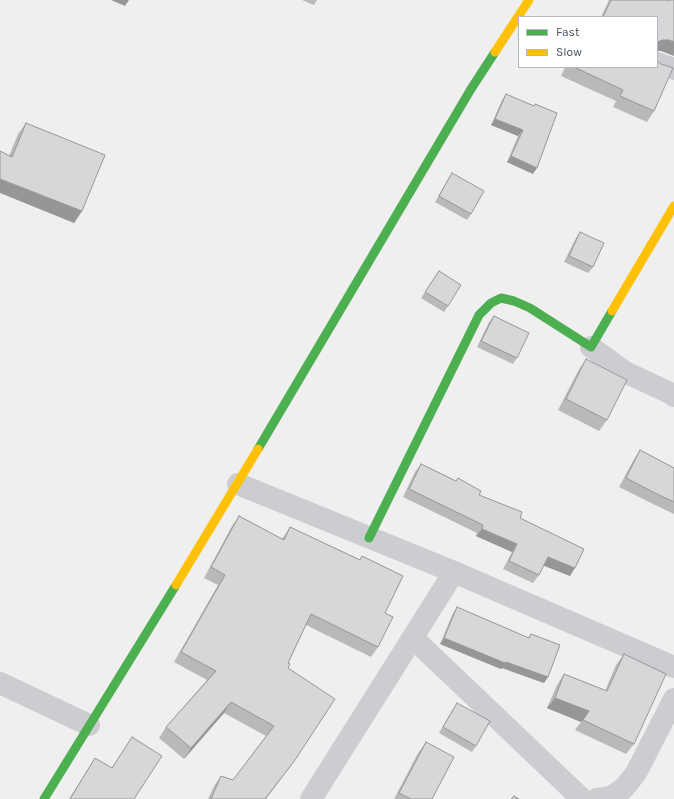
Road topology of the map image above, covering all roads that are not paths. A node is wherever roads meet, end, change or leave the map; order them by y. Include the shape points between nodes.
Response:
1 (518, 21) edge
2 (658, 63) edge
3 (674, 69) edge
4 (674, 206) edge
5 (591, 347) junction
6 (674, 396) edge
7 (238, 484) junction
8 (368, 538) junction
9 (454, 572) junction
10 (413, 638) junction
11 (674, 667) edge
12 (7, 687) edge
13 (674, 699) edge
14 (89, 724) junction
15 (44, 799) edge
16 (311, 799) edge
17 (582, 799) edge
18 (597, 799) edge

1 - 7 street via 471,89
2 - 3 street
4 - 5 street
5 - 6 street via 625,372
5 - 8 street via 530,308 501,298 491,303 480,315
7 - 8 street
7 - 14 street
8 - 9 street
9 - 10 street
9 - 11 street
10 - 16 street
10 - 17 street
12 - 14 street
13 - 18 street via 636,773 624,788 611,797
14 - 15 street

